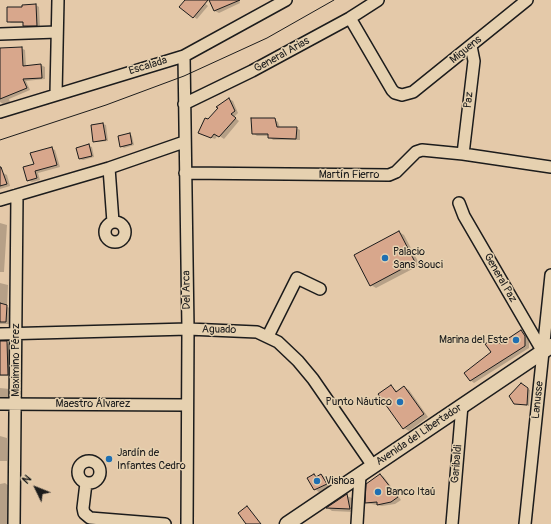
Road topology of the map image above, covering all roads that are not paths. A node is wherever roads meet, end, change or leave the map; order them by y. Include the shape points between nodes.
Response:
1 (58, 0) edge
2 (286, 0) edge
3 (378, 0) edge
4 (527, 0) edge
5 (350, 18) junction
6 (57, 32) junction
7 (0, 34) edge
8 (471, 46) junction
9 (184, 56) junction
10 (56, 94) junction
11 (184, 104) junction
12 (0, 112) edge
13 (184, 142) junction
14 (463, 154) junction
15 (551, 167) edge
16 (109, 168) junction
17 (185, 174) junction
18 (17, 195) junction
19 (0, 200) edge
20 (459, 203) dead end
21 (113, 222) dead end
22 (551, 276) edge
23 (320, 289) dead end
24 (188, 329) junction
25 (0, 334) edge
26 (15, 334) junction
27 (268, 336) junction
28 (547, 349) edge
29 (0, 404) edge
30 (16, 404) junction
31 (186, 405) junction
32 (462, 405) junction
33 (373, 466) junction
34 (360, 475) junction
35 (86, 483) dead end
36 (291, 523) edge
37 (14, 524) edge
38 (165, 524) edge
39 (187, 524) edge
40 (357, 524) edge
41 (452, 524) edge
42 (525, 524) edge

1 - 6 street
2 - 9 street, Escalada
3 - 5 street, General Arias
4 - 8 street, Miguens
5 - 8 street, Miguens via 392,90 402,95 413,92
5 - 11 street, General Arias
6 - 7 street
6 - 10 street
8 - 14 street, Paz via 474,61
9 - 10 street, Escalada
9 - 11 street, Del Arca
10 - 12 street, Escalada
11 - 13 street, Del Arca
13 - 16 street
13 - 17 street, Del Arca
14 - 15 street, Martín Fierro
14 - 17 street, Martín Fierro via 422,150 389,175
16 - 18 street
16 - 21 street
17 - 24 street, Del Arca
18 - 19 street
18 - 26 street, Maximino Pérez
20 - 28 street, General Paz via 464,216
22 - 28 street, Lanusse
23 - 27 street via 297,278
24 - 26 street, Aguado
24 - 27 street, Aguado via 245,330
24 - 31 street, Del Arca
25 - 26 street, Aguado
26 - 30 street, Maximino Pérez
27 - 33 street, Aguado via 286,348 313,379
28 - 32 main road, Avenida del Libertador
28 - 42 street, Lanusse
29 - 30 street, Maestro Álvarez
30 - 31 street, Maestro Álvarez
30 - 37 street, Maximino Pérez
31 - 39 street, Del Arca
32 - 33 main road, Avenida del Libertador
32 - 41 street, Garibaldi
33 - 34 main road, Avenida del Libertador
34 - 36 main road, Avenida del Libertador
34 - 40 street
35 - 38 street via 83,508 84,514 90,518

